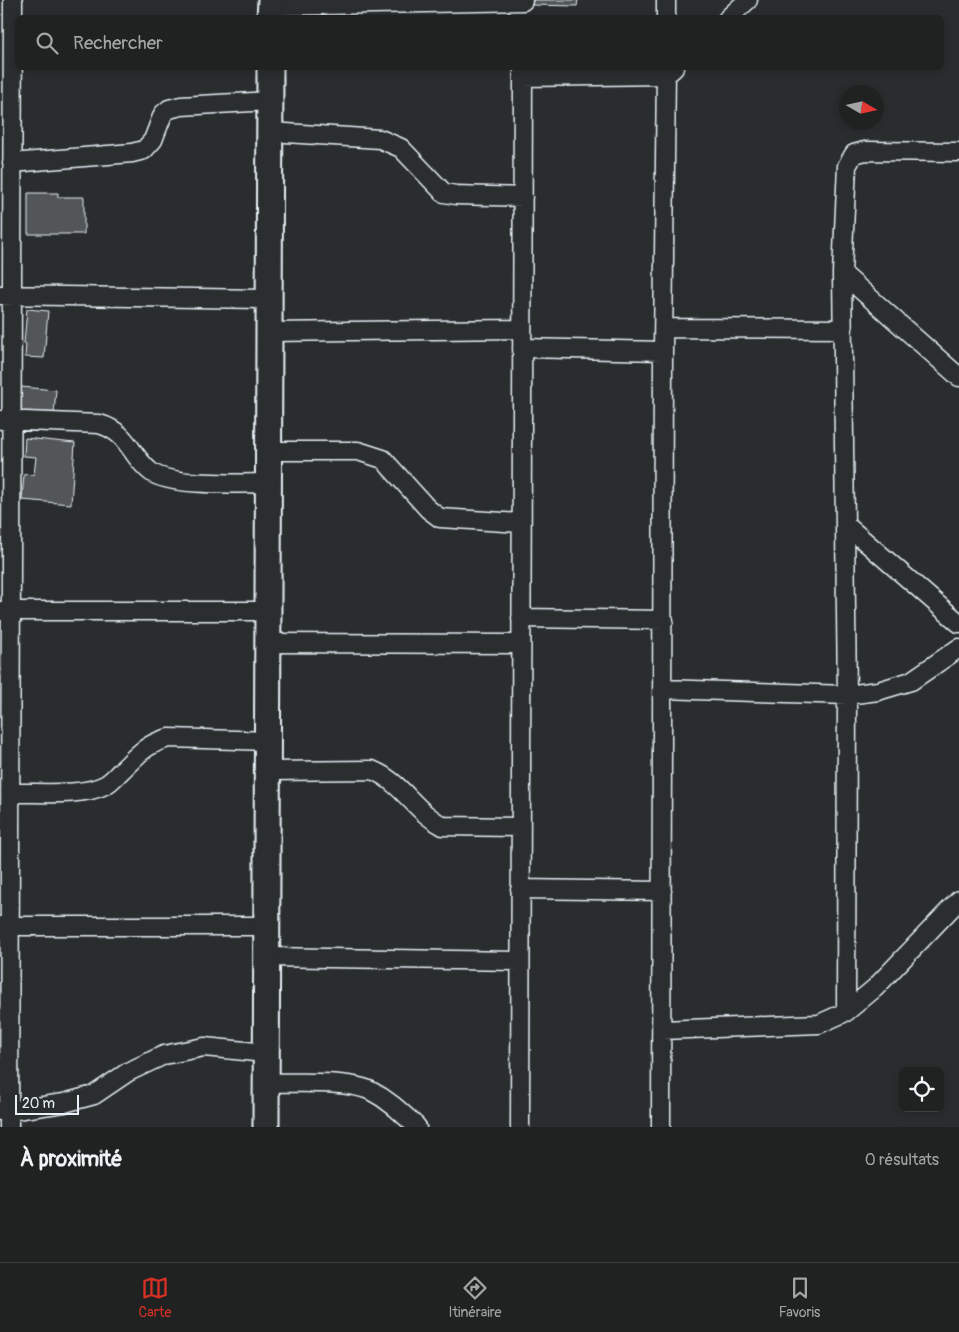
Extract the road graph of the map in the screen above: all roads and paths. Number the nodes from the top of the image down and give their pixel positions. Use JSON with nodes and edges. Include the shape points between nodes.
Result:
{"nodes":[{"id":1,"x":13,"y":0,"type":"edge"},
{"id":2,"x":666,"y":0,"type":"edge"},
{"id":3,"x":748,"y":0,"type":"edge"},
{"id":4,"x":523,"y":6,"type":"edge"},
{"id":5,"x":270,"y":8,"type":"edge"},
{"id":6,"x":666,"y":15,"type":"edge"},
{"id":7,"x":731,"y":15,"type":"edge"},
{"id":8,"x":270,"y":70,"type":"edge"},
{"id":9,"x":669,"y":70,"type":"edge"},
{"id":10,"x":523,"y":72,"type":"edge"},
{"id":11,"x":270,"y":101,"type":"junction"},
{"id":12,"x":270,"y":132,"type":"junction"},
{"id":13,"x":959,"y":152,"type":"edge"},
{"id":14,"x":12,"y":164,"type":"junction"},
{"id":15,"x":523,"y":197,"type":"junction"},
{"id":16,"x":842,"y":273,"type":"junction"},
{"id":17,"x":6,"y":295,"type":"edge"},
{"id":18,"x":269,"y":299,"type":"junction"},
{"id":19,"x":664,"y":328,"type":"junction"},
{"id":20,"x":522,"y":329,"type":"junction"},
{"id":21,"x":844,"y":329,"type":"junction"},
{"id":22,"x":269,"y":332,"type":"junction"},
{"id":23,"x":522,"y":348,"type":"junction"},
{"id":24,"x":663,"y":351,"type":"junction"},
{"id":25,"x":959,"y":376,"type":"edge"},
{"id":26,"x":6,"y":420,"type":"edge"},
{"id":27,"x":268,"y":451,"type":"junction"},
{"id":28,"x":268,"y":484,"type":"junction"},
{"id":29,"x":521,"y":523,"type":"junction"},
{"id":30,"x":846,"y":525,"type":"junction"},
{"id":31,"x":5,"y":611,"type":"edge"},
{"id":32,"x":268,"y":611,"type":"junction"},
{"id":33,"x":521,"y":618,"type":"junction"},
{"id":34,"x":664,"y":620,"type":"junction"},
{"id":35,"x":959,"y":623,"type":"edge"},
{"id":36,"x":268,"y":643,"type":"junction"},
{"id":37,"x":521,"y":644,"type":"junction"},
{"id":38,"x":959,"y":648,"type":"edge"},
{"id":39,"x":663,"y":689,"type":"junction"},
{"id":40,"x":848,"y":695,"type":"junction"},
{"id":41,"x":5,"y":734,"type":"edge"},
{"id":42,"x":268,"y":741,"type":"junction"},
{"id":43,"x":267,"y":771,"type":"junction"},
{"id":44,"x":10,"y":793,"type":"junction"},
{"id":45,"x":520,"y":827,"type":"junction"},
{"id":46,"x":520,"y":889,"type":"junction"},
{"id":47,"x":662,"y":892,"type":"junction"},
{"id":48,"x":959,"y":900,"type":"edge"},
{"id":49,"x":5,"y":926,"type":"edge"},
{"id":50,"x":266,"y":926,"type":"junction"},
{"id":51,"x":266,"y":957,"type":"junction"},
{"id":52,"x":520,"y":961,"type":"junction"},
{"id":53,"x":846,"y":1012,"type":"junction"},
{"id":54,"x":662,"y":1030,"type":"junction"},
{"id":55,"x":266,"y":1053,"type":"junction"},
{"id":56,"x":266,"y":1083,"type":"junction"},
{"id":57,"x":6,"y":1116,"type":"edge"},
{"id":58,"x":266,"y":1127,"type":"edge"},
{"id":59,"x":417,"y":1127,"type":"edge"},
{"id":60,"x":520,"y":1127,"type":"edge"},
{"id":61,"x":661,"y":1127,"type":"edge"}],
"edges":[{"from":1,"to":14,"type":"street"},
{"from":2,"to":6,"type":"street"},
{"from":3,"to":7,"type":"street"},
{"from":4,"to":5,"type":"street"},
{"from":8,"to":11,"type":"main road"},
{"from":9,"to":10,"type":"street"},
{"from":9,"to":19,"type":"street"},
{"from":10,"to":15,"type":"street"},
{"from":11,"to":12,"type":"main road"},
{"from":11,"to":14,"type":"street","via":[[169,109],[163,114],[149,145],[132,153]]},
{"from":12,"to":15,"type":"street","via":[[380,139],[401,148],[444,193]]},
{"from":12,"to":18,"type":"main road"},
{"from":13,"to":16,"type":"street","via":[[865,151],[854,154],[847,166]]},
{"from":14,"to":17,"type":"street"},
{"from":15,"to":20,"type":"street"},
{"from":16,"to":21,"type":"street"},
{"from":16,"to":25,"type":"street"},
{"from":17,"to":18,"type":"street"},
{"from":17,"to":26,"type":"street"},
{"from":18,"to":22,"type":"main road"},
{"from":19,"to":21,"type":"street"},
{"from":19,"to":24,"type":"street"},
{"from":20,"to":22,"type":"street"},
{"from":20,"to":23,"type":"street"},
{"from":21,"to":30,"type":"street"},
{"from":22,"to":27,"type":"main road"},
{"from":23,"to":24,"type":"street"},
{"from":23,"to":29,"type":"street"},
{"from":24,"to":34,"type":"street"},
{"from":26,"to":28,"type":"street","via":[[99,424],[112,428],[151,472],[162,478],[181,482]]},
{"from":26,"to":31,"type":"street"},
{"from":27,"to":28,"type":"main road"},
{"from":27,"to":29,"type":"street","via":[[358,451],[371,454],[382,459],[440,518]]},
{"from":28,"to":32,"type":"main road"},
{"from":29,"to":33,"type":"street"},
{"from":30,"to":35,"type":"street"},
{"from":30,"to":40,"type":"street"},
{"from":31,"to":32,"type":"street"},
{"from":31,"to":41,"type":"street"},
{"from":32,"to":36,"type":"main road"},
{"from":33,"to":34,"type":"street"},
{"from":33,"to":37,"type":"street"},
{"from":34,"to":39,"type":"street"},
{"from":36,"to":37,"type":"street"},
{"from":36,"to":42,"type":"main road"},
{"from":37,"to":45,"type":"street"},
{"from":38,"to":40,"type":"street","via":[[911,681],[878,691]]},
{"from":39,"to":40,"type":"street"},
{"from":39,"to":47,"type":"street"},
{"from":40,"to":53,"type":"street"},
{"from":41,"to":44,"type":"street"},
{"from":42,"to":43,"type":"main road"},
{"from":42,"to":44,"type":"street","via":[[169,738],[149,745],[108,784],[95,790]]},
{"from":43,"to":45,"type":"street","via":[[372,770],[393,782],[431,820],[443,826]]},
{"from":43,"to":50,"type":"main road"},
{"from":44,"to":49,"type":"street"},
{"from":45,"to":46,"type":"street"},
{"from":46,"to":47,"type":"street"},
{"from":46,"to":52,"type":"street"},
{"from":47,"to":54,"type":"street"},
{"from":48,"to":53,"type":"street","via":[[875,988]]},
{"from":49,"to":50,"type":"street"},
{"from":49,"to":57,"type":"street"},
{"from":50,"to":51,"type":"main road"},
{"from":51,"to":52,"type":"street"},
{"from":51,"to":55,"type":"main road"},
{"from":52,"to":60,"type":"street"},
{"from":53,"to":54,"type":"street","via":[[819,1024]]},
{"from":54,"to":61,"type":"street"},
{"from":55,"to":56,"type":"main road"},
{"from":55,"to":57,"type":"street","via":[[204,1047],[164,1055],[128,1072],[94,1095]]},
{"from":56,"to":58,"type":"main road"},
{"from":56,"to":59,"type":"street","via":[[339,1084],[369,1090],[395,1106]]}]}
